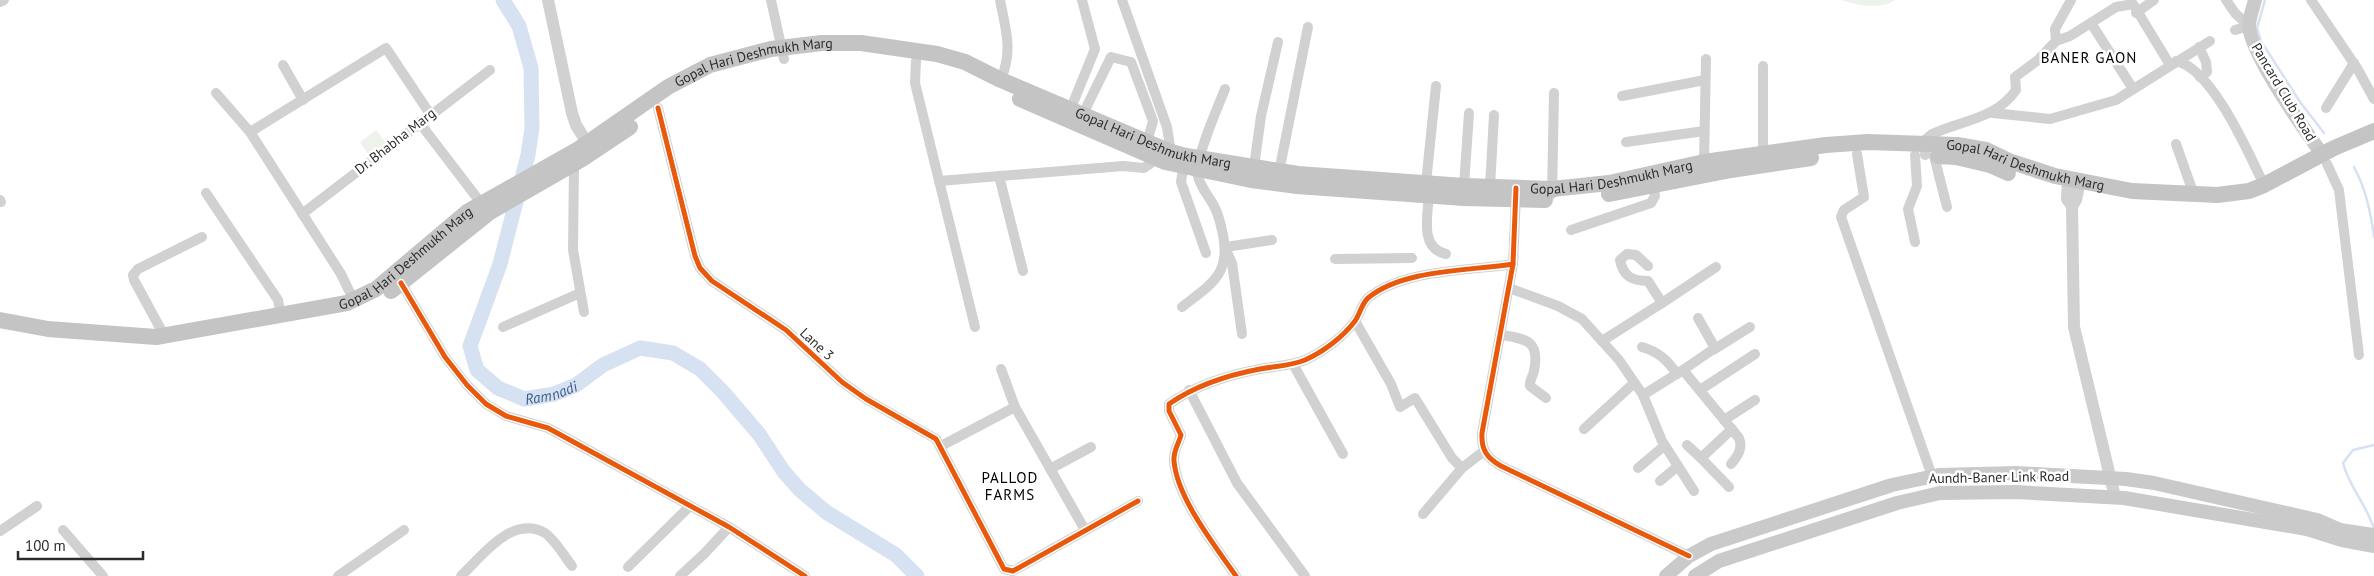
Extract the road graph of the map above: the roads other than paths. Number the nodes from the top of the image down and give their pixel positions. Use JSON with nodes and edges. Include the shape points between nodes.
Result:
{"nodes":[{"id":1,"x":4,"y":0,"type":"edge"},
{"id":2,"x":548,"y":0,"type":"edge"},
{"id":3,"x":771,"y":0,"type":"edge"},
{"id":4,"x":1000,"y":0,"type":"edge"},
{"id":5,"x":1082,"y":0,"type":"edge"},
{"id":6,"x":1122,"y":0,"type":"edge"},
{"id":7,"x":2071,"y":0,"type":"edge"},
{"id":8,"x":2154,"y":0,"type":"edge"},
{"id":9,"x":2226,"y":0,"type":"edge"},
{"id":10,"x":2255,"y":0,"type":"edge"},
{"id":11,"x":2311,"y":0,"type":"edge"},
{"id":12,"x":0,"y":2,"type":"edge"},
{"id":13,"x":2136,"y":12,"type":"junction"},
{"id":14,"x":2091,"y":23,"type":"junction"},
{"id":15,"x":2249,"y":26,"type":"junction"},
{"id":16,"x":1308,"y":27,"type":"dead end"},
{"id":17,"x":2235,"y":30,"type":"dead end"},
{"id":18,"x":2056,"y":41,"type":"junction"},
{"id":19,"x":2210,"y":41,"type":"dead end"},
{"id":20,"x":1278,"y":42,"type":"dead end"},
{"id":21,"x":2199,"y":47,"type":"junction"},
{"id":22,"x":783,"y":53,"type":"junction"},
{"id":23,"x":1706,"y":59,"type":"dead end"},
{"id":24,"x":916,"y":61,"type":"junction"},
{"id":25,"x":2173,"y":63,"type":"junction"},
{"id":26,"x":2354,"y":63,"type":"junction"},
{"id":27,"x":283,"y":65,"type":"dead end"},
{"id":28,"x":1763,"y":66,"type":"dead end"},
{"id":29,"x":490,"y":70,"type":"dead end"},
{"id":30,"x":2200,"y":77,"type":"junction"},
{"id":31,"x":1002,"y":80,"type":"junction"},
{"id":32,"x":1705,"y":80,"type":"junction"},
{"id":33,"x":1436,"y":86,"type":"dead end"},
{"id":34,"x":1225,"y":89,"type":"dead end"},
{"id":35,"x":2133,"y":89,"type":"junction"},
{"id":36,"x":1554,"y":92,"type":"dead end"},
{"id":37,"x":216,"y":93,"type":"dead end"},
{"id":38,"x":1622,"y":96,"type":"dead end"},
{"id":39,"x":2374,"y":99,"type":"edge"},
{"id":40,"x":303,"y":100,"type":"junction"},
{"id":41,"x":658,"y":108,"type":"junction"},
{"id":42,"x":2326,"y":108,"type":"dead end"},
{"id":43,"x":1077,"y":111,"type":"junction"},
{"id":44,"x":1469,"y":113,"type":"dead end"},
{"id":45,"x":1993,"y":113,"type":"junction"},
{"id":46,"x":430,"y":114,"type":"junction"},
{"id":47,"x":1494,"y":115,"type":"dead end"},
{"id":48,"x":419,"y":122,"type":"junction"},
{"id":49,"x":1704,"y":131,"type":"junction"},
{"id":50,"x":2374,"y":131,"type":"edge"},
{"id":51,"x":250,"y":132,"type":"junction"},
{"id":52,"x":1147,"y":142,"type":"junction"},
{"id":53,"x":1626,"y":142,"type":"dead end"},
{"id":54,"x":587,"y":143,"type":"junction"},
{"id":55,"x":2374,"y":143,"type":"edge"},
{"id":56,"x":2176,"y":144,"type":"dead end"},
{"id":57,"x":1763,"y":152,"type":"junction"},
{"id":58,"x":1925,"y":153,"type":"junction"},
{"id":59,"x":1857,"y":154,"type":"junction"},
{"id":60,"x":2325,"y":159,"type":"junction"},
{"id":61,"x":1180,"y":160,"type":"junction"},
{"id":62,"x":1704,"y":162,"type":"junction"},
{"id":63,"x":574,"y":164,"type":"junction"},
{"id":64,"x":1254,"y":168,"type":"junction"},
{"id":65,"x":1279,"y":172,"type":"junction"},
{"id":66,"x":999,"y":176,"type":"junction"},
{"id":67,"x":538,"y":177,"type":"junction"},
{"id":68,"x":939,"y":181,"type":"junction"},
{"id":69,"x":1653,"y":185,"type":"junction"},
{"id":70,"x":2264,"y":185,"type":"junction"},
{"id":71,"x":1464,"y":186,"type":"junction"},
{"id":72,"x":1490,"y":187,"type":"junction"},
{"id":73,"x":1428,"y":188,"type":"junction"},
{"id":74,"x":2073,"y":189,"type":"junction"},
{"id":75,"x":206,"y":193,"type":"dead end"},
{"id":76,"x":1516,"y":194,"type":"junction"},
{"id":77,"x":1552,"y":194,"type":"junction"},
{"id":78,"x":2194,"y":195,"type":"junction"},
{"id":79,"x":486,"y":205,"type":"junction"},
{"id":80,"x":1947,"y":207,"type":"dead end"},
{"id":81,"x":302,"y":214,"type":"junction"},
{"id":82,"x":1571,"y":230,"type":"dead end"},
{"id":83,"x":202,"y":237,"type":"dead end"},
{"id":84,"x":1272,"y":240,"type":"dead end"},
{"id":85,"x":1915,"y":242,"type":"dead end"},
{"id":86,"x":1226,"y":249,"type":"junction"},
{"id":87,"x":1206,"y":253,"type":"dead end"},
{"id":88,"x":1446,"y":254,"type":"dead end"},
{"id":89,"x":1412,"y":258,"type":"dead end"},
{"id":90,"x":1335,"y":259,"type":"dead end"},
{"id":91,"x":1514,"y":264,"type":"junction"},
{"id":92,"x":1648,"y":266,"type":"dead end"},
{"id":93,"x":1716,"y":268,"type":"dead end"},
{"id":94,"x":1023,"y":271,"type":"dead end"},
{"id":95,"x":401,"y":283,"type":"junction"},
{"id":96,"x":1509,"y":288,"type":"junction"},
{"id":97,"x":580,"y":293,"type":"junction"},
{"id":98,"x":354,"y":301,"type":"junction"},
{"id":99,"x":1662,"y":303,"type":"junction"},
{"id":100,"x":1182,"y":308,"type":"dead end"},
{"id":101,"x":584,"y":312,"type":"dead end"},
{"id":102,"x":281,"y":315,"type":"junction"},
{"id":103,"x":303,"y":317,"type":"junction"},
{"id":104,"x":1698,"y":318,"type":"dead end"},
{"id":105,"x":0,"y":320,"type":"edge"},
{"id":106,"x":1355,"y":320,"type":"junction"},
{"id":107,"x":503,"y":327,"type":"dead end"},
{"id":108,"x":975,"y":327,"type":"dead end"},
{"id":109,"x":1750,"y":327,"type":"dead end"},
{"id":110,"x":0,"y":331,"type":"edge"},
{"id":111,"x":1242,"y":334,"type":"dead end"},
{"id":112,"x":1502,"y":335,"type":"junction"},
{"id":113,"x":160,"y":341,"type":"junction"},
{"id":114,"x":1602,"y":342,"type":"junction"},
{"id":115,"x":1642,"y":347,"type":"dead end"},
{"id":116,"x":1713,"y":350,"type":"junction"},
{"id":117,"x":1754,"y":354,"type":"dead end"},
{"id":118,"x":2360,"y":355,"type":"dead end"},
{"id":119,"x":1293,"y":364,"type":"junction"},
{"id":120,"x":1001,"y":369,"type":"dead end"},
{"id":121,"x":1680,"y":372,"type":"junction"},
{"id":122,"x":1634,"y":383,"type":"junction"},
{"id":123,"x":1189,"y":390,"type":"junction"},
{"id":124,"x":1700,"y":390,"type":"junction"},
{"id":125,"x":1643,"y":395,"type":"junction"},
{"id":126,"x":1546,"y":398,"type":"dead end"},
{"id":127,"x":1755,"y":400,"type":"dead end"},
{"id":128,"x":1015,"y":407,"type":"junction"},
{"id":129,"x":1724,"y":420,"type":"junction"},
{"id":130,"x":1584,"y":429,"type":"dead end"},
{"id":131,"x":1732,"y":429,"type":"junction"},
{"id":132,"x":1688,"y":444,"type":"dead end"},
{"id":133,"x":941,"y":446,"type":"junction"},
{"id":134,"x":1664,"y":446,"type":"junction"},
{"id":135,"x":1091,"y":447,"type":"dead end"},
{"id":136,"x":1484,"y":451,"type":"junction"},
{"id":137,"x":1343,"y":454,"type":"dead end"},
{"id":138,"x":1701,"y":458,"type":"junction"},
{"id":139,"x":1731,"y":464,"type":"dead end"},
{"id":140,"x":1678,"y":466,"type":"junction"},
{"id":141,"x":1462,"y":468,"type":"junction"},
{"id":142,"x":1638,"y":468,"type":"dead end"},
{"id":143,"x":1050,"y":469,"type":"junction"},
{"id":144,"x":1932,"y":476,"type":"junction"},
{"id":145,"x":2110,"y":478,"type":"junction"},
{"id":146,"x":1660,"y":481,"type":"dead end"},
{"id":147,"x":1729,"y":488,"type":"dead end"},
{"id":148,"x":1694,"y":492,"type":"dead end"},
{"id":149,"x":2114,"y":497,"type":"junction"},
{"id":150,"x":1138,"y":500,"type":"dead end"},
{"id":151,"x":37,"y":506,"type":"dead end"},
{"id":152,"x":690,"y":506,"type":"junction"},
{"id":153,"x":1423,"y":514,"type":"dead end"},
{"id":154,"x":2312,"y":525,"type":"junction"},
{"id":155,"x":730,"y":527,"type":"junction"},
{"id":156,"x":64,"y":530,"type":"dead end"},
{"id":157,"x":404,"y":530,"type":"dead end"},
{"id":158,"x":1085,"y":530,"type":"junction"},
{"id":159,"x":0,"y":531,"type":"edge"},
{"id":160,"x":2374,"y":535,"type":"edge"},
{"id":161,"x":2357,"y":538,"type":"junction"},
{"id":162,"x":2374,"y":546,"type":"edge"},
{"id":163,"x":1689,"y":556,"type":"junction"},
{"id":164,"x":572,"y":566,"type":"dead end"},
{"id":165,"x":628,"y":567,"type":"dead end"},
{"id":166,"x":1697,"y":574,"type":"edge"},
{"id":167,"x":103,"y":576,"type":"edge"},
{"id":168,"x":338,"y":576,"type":"edge"},
{"id":169,"x":461,"y":576,"type":"edge"},
{"id":170,"x":680,"y":576,"type":"edge"},
{"id":171,"x":805,"y":576,"type":"edge"},
{"id":172,"x":1236,"y":576,"type":"edge"},
{"id":173,"x":1305,"y":576,"type":"edge"},
{"id":174,"x":1666,"y":576,"type":"edge"}],
"edges":[{"from":1,"to":12,"type":"street"},
{"from":2,"to":54,"type":"street","via":[[572,113]]},
{"from":3,"to":22,"type":"street"},
{"from":4,"to":31,"type":"street","via":[[1009,49]]},
{"from":5,"to":43,"type":"street","via":[[1095,49]]},
{"from":6,"to":61,"type":"street"},
{"from":7,"to":18,"type":"street","via":[[2055,29]]},
{"from":8,"to":13,"type":"street"},
{"from":9,"to":15,"type":"street"},
{"from":10,"to":15,"type":"main road","name":"Pancard Club Road"},
{"from":11,"to":26,"type":"street"},
{"from":13,"to":14,"type":"street","via":[[2133,4],[2116,7]]},
{"from":13,"to":25,"type":"street"},
{"from":14,"to":18,"type":"street"},
{"from":14,"to":35,"type":"street"},
{"from":15,"to":17,"type":"street"},
{"from":15,"to":60,"type":"main road","name":"Pancard Club Road","via":[[2260,56]]},
{"from":16,"to":65,"type":"street"},
{"from":18,"to":45,"type":"street","via":[[2015,77],[2016,90]]},
{"from":19,"to":21,"type":"street"},
{"from":20,"to":64,"type":"street","via":[[1261,116]]},
{"from":21,"to":25,"type":"street"},
{"from":21,"to":30,"type":"street","via":[[2207,67],[2207,72]]},
{"from":22,"to":24,"type":"main road","name":"Gopal Hari Deshmukh Marg","via":[[860,54]]},
{"from":22,"to":31,"type":"main road","name":"Gopal Hari Deshmukh Marg","via":[[845,42],[918,50],[965,62]]},
{"from":22,"to":41,"type":"main road","name":"Gopal Hari Deshmukh Marg","via":[[714,76]]},
{"from":22,"to":54,"type":"main road","name":"Gopal Hari Deshmukh Marg","via":[[728,60],[689,75]]},
{"from":23,"to":32,"type":"street"},
{"from":24,"to":61,"type":"main road","name":"Gopal Hari Deshmukh Marg","via":[[961,73]]},
{"from":24,"to":68,"type":"street","via":[[915,83]]},
{"from":25,"to":30,"type":"street","via":[[2188,66]]},
{"from":25,"to":35,"type":"street"},
{"from":26,"to":39,"type":"street"},
{"from":26,"to":42,"type":"street"},
{"from":27,"to":40,"type":"street"},
{"from":28,"to":57,"type":"street"},
{"from":29,"to":46,"type":"street","name":"Dr. Bhabha Marg"},
{"from":30,"to":70,"type":"street","via":[[2229,115]]},
{"from":31,"to":43,"type":"main road","name":"Gopal Hari Deshmukh Marg"},
{"from":32,"to":38,"type":"street"},
{"from":32,"to":49,"type":"street"},
{"from":33,"to":73,"type":"street"},
{"from":34,"to":61,"type":"street"},
{"from":35,"to":45,"type":"street","via":[[2116,100],[2060,117],[2039,119]]},
{"from":36,"to":77,"type":"street"},
{"from":37,"to":51,"type":"street"},
{"from":40,"to":46,"type":"street","via":[[386,48]]},
{"from":40,"to":51,"type":"street"},
{"from":41,"to":63,"type":"main road","name":"Gopal Hari Deshmukh Marg"},
{"from":41,"to":133,"type":"street","name":"Lane 3","via":[[695,256],[705,275],[786,330],[854,391],[928,432]]},
{"from":43,"to":52,"type":"main road","name":"Gopal Hari Deshmukh Marg"},
{"from":43,"to":52,"type":"street","via":[[1111,57],[1131,62],[1153,121]]},
{"from":44,"to":71,"type":"street"},
{"from":45,"to":58,"type":"street","via":[[1932,134],[1926,139]]},
{"from":46,"to":48,"type":"street","name":"Dr. Bhabha Marg"},
{"from":47,"to":72,"type":"street"},
{"from":48,"to":79,"type":"street"},
{"from":48,"to":81,"type":"street","name":"Dr. Bhabha Marg"},
{"from":49,"to":53,"type":"street"},
{"from":49,"to":62,"type":"street"},
{"from":50,"to":60,"type":"main road","name":"Gopal Hari Deshmukh Marg"},
{"from":51,"to":81,"type":"street"},
{"from":52,"to":61,"type":"main road","name":"Gopal Hari Deshmukh Marg"},
{"from":54,"to":67,"type":"main road","name":"Gopal Hari Deshmukh Marg"},
{"from":55,"to":60,"type":"main road","name":"Gopal Hari Deshmukh Marg"},
{"from":56,"to":78,"type":"street"},
{"from":57,"to":58,"type":"main road","name":"Gopal Hari Deshmukh Marg","via":[[1848,143]]},
{"from":57,"to":62,"type":"main road","name":"Gopal Hari Deshmukh Marg"},
{"from":58,"to":59,"type":"main road","name":"Gopal Hari Deshmukh Marg"},
{"from":58,"to":74,"type":"main road","name":"Gopal Hari Deshmukh Marg","via":[[1982,149]]},
{"from":58,"to":80,"type":"street"},
{"from":58,"to":85,"type":"street","via":[[1914,199],[1908,209]]},
{"from":59,"to":69,"type":"main road","name":"Gopal Hari Deshmukh Marg","via":[[1782,161]]},
{"from":59,"to":144,"type":"street","via":[[1864,197],[1844,210],[1841,217]]},
{"from":60,"to":70,"type":"main road","name":"Gopal Hari Deshmukh Marg"},
{"from":60,"to":74,"type":"main road","name":"Gopal Hari Deshmukh Marg","via":[[2269,195],[2236,204],[2198,206],[2131,202]]},
{"from":60,"to":118,"type":"street","via":[[2339,190]]},
{"from":61,"to":64,"type":"main road","name":"Gopal Hari Deshmukh Marg"},
{"from":61,"to":66,"type":"street","via":[[1144,168],[1122,166]]},
{"from":61,"to":73,"type":"main road","name":"Gopal Hari Deshmukh Marg","via":[[1277,184]]},
{"from":61,"to":86,"type":"street","via":[[1217,212]]},
{"from":61,"to":87,"type":"street","via":[[1181,182]]},
{"from":62,"to":77,"type":"main road","name":"Gopal Hari Deshmukh Marg"},
{"from":63,"to":67,"type":"main road","name":"Gopal Hari Deshmukh Marg"},
{"from":63,"to":97,"type":"street","via":[[574,250]]},
{"from":64,"to":65,"type":"main road","name":"Gopal Hari Deshmukh Marg"},
{"from":65,"to":73,"type":"main road","name":"Gopal Hari Deshmukh Marg"},
{"from":66,"to":68,"type":"street"},
{"from":66,"to":94,"type":"street"},
{"from":67,"to":79,"type":"main road","name":"Gopal Hari Deshmukh Marg"},
{"from":68,"to":108,"type":"street"},
{"from":69,"to":77,"type":"main road","name":"Gopal Hari Deshmukh Marg","via":[[1602,195]]},
{"from":69,"to":82,"type":"street","via":[[1656,196],[1651,203]]},
{"from":70,"to":78,"type":"main road","name":"Gopal Hari Deshmukh Marg","via":[[2234,194]]},
{"from":71,"to":72,"type":"main road","name":"Gopal Hari Deshmukh Marg"},
{"from":71,"to":73,"type":"main road","name":"Gopal Hari Deshmukh Marg"},
{"from":72,"to":76,"type":"main road","name":"Gopal Hari Deshmukh Marg"},
{"from":73,"to":76,"type":"main road","name":"Gopal Hari Deshmukh Marg"},
{"from":73,"to":88,"type":"street","via":[[1428,243],[1434,250]]},
{"from":74,"to":78,"type":"main road","name":"Gopal Hari Deshmukh Marg"},
{"from":74,"to":145,"type":"street","via":[[2074,328]]},
{"from":75,"to":102,"type":"street","via":[[278,300]]},
{"from":76,"to":77,"type":"main road","name":"Gopal Hari Deshmukh Marg"},
{"from":76,"to":91,"type":"street"},
{"from":79,"to":95,"type":"main road","name":"Gopal Hari Deshmukh Marg"},
{"from":79,"to":98,"type":"main road","name":"Gopal Hari Deshmukh Marg","via":[[467,212],[376,289]]},
{"from":81,"to":98,"type":"street","via":[[341,274]]},
{"from":83,"to":113,"type":"street","via":[[138,269],[133,275]]},
{"from":84,"to":86,"type":"street"},
{"from":86,"to":100,"type":"street","via":[[1223,269],[1217,278]]},
{"from":86,"to":111,"type":"street","via":[[1232,263]]},
{"from":89,"to":90,"type":"street"},
{"from":91,"to":96,"type":"street"},
{"from":91,"to":106,"type":"street","via":[[1412,276],[1366,299]]},
{"from":92,"to":99,"type":"street","via":[[1636,255],[1627,254],[1620,260],[1628,277],[1648,281]]},
{"from":93,"to":99,"type":"street"},
{"from":95,"to":103,"type":"main road","name":"Gopal Hari Deshmukh Marg","via":[[351,314]]},
{"from":95,"to":152,"type":"street","via":[[445,357],[486,404],[506,416],[548,428]]},
{"from":96,"to":112,"type":"street"},
{"from":96,"to":114,"type":"street","via":[[1558,306],[1582,319]]},
{"from":97,"to":101,"type":"street"},
{"from":97,"to":107,"type":"street"},
{"from":98,"to":103,"type":"main road","name":"Gopal Hari Deshmukh Marg"},
{"from":99,"to":114,"type":"street"},
{"from":102,"to":103,"type":"main road","name":"Gopal Hari Deshmukh Marg"},
{"from":102,"to":113,"type":"main road","name":"Gopal Hari Deshmukh Marg"},
{"from":103,"to":113,"type":"main road","name":"Gopal Hari Deshmukh Marg"},
{"from":104,"to":116,"type":"street","via":[[1714,346]]},
{"from":105,"to":113,"type":"main road","name":"Gopal Hari Deshmukh Marg","via":[[48,330]]},
{"from":106,"to":119,"type":"street","via":[[1318,354]]},
{"from":106,"to":141,"type":"street","via":[[1391,384],[1400,407],[1415,398],[1452,458]]},
{"from":109,"to":116,"type":"street"},
{"from":110,"to":113,"type":"main road","name":"Gopal Hari Deshmukh Marg","via":[[47,341]]},
{"from":112,"to":126,"type":"street","via":[[1531,343],[1535,357],[1530,386]]},
{"from":112,"to":136,"type":"street","via":[[1482,434]]},
{"from":114,"to":122,"type":"street"},
{"from":115,"to":121,"type":"street","via":[[1655,351]]},
{"from":116,"to":121,"type":"street"},
{"from":117,"to":124,"type":"street"},
{"from":119,"to":123,"type":"street","via":[[1246,372]]},
{"from":119,"to":137,"type":"street"},
{"from":120,"to":128,"type":"street"},
{"from":121,"to":124,"type":"street"},
{"from":121,"to":125,"type":"street"},
{"from":122,"to":125,"type":"street"},
{"from":122,"to":130,"type":"street"},
{"from":123,"to":172,"type":"street","via":[[1169,404],[1181,435],[1174,453],[1179,480],[1200,524]]},
{"from":123,"to":173,"type":"street","via":[[1237,483]]},
{"from":124,"to":129,"type":"street"},
{"from":125,"to":134,"type":"street"},
{"from":127,"to":129,"type":"street"},
{"from":128,"to":133,"type":"street"},
{"from":128,"to":143,"type":"street"},
{"from":129,"to":131,"type":"street"},
{"from":131,"to":138,"type":"street"},
{"from":131,"to":139,"type":"street","via":[[1741,443]]},
{"from":132,"to":138,"type":"street"},
{"from":133,"to":158,"type":"street","name":"Lane 3","via":[[1001,566],[1007,571]]},
{"from":134,"to":140,"type":"street"},
{"from":134,"to":142,"type":"street"},
{"from":135,"to":143,"type":"street"},
{"from":136,"to":141,"type":"street"},
{"from":136,"to":163,"type":"street","via":[[1490,460],[1501,466]]},
{"from":138,"to":147,"type":"street"},
{"from":140,"to":146,"type":"street"},
{"from":140,"to":148,"type":"street"},
{"from":141,"to":153,"type":"street"},
{"from":143,"to":158,"type":"street"},
{"from":144,"to":145,"type":"main road","name":"Aundh-Baner Link Road","via":[[2016,473]]},
{"from":144,"to":163,"type":"main road","name":"Aundh-Baner Link Road","via":[[1892,485],[1720,541]]},
{"from":145,"to":149,"type":"street"},
{"from":145,"to":154,"type":"main road","name":"Aundh-Baner Link Road","via":[[2154,483]]},
{"from":149,"to":154,"type":"main road","name":"Aundh-Baner Link Road"},
{"from":149,"to":166,"type":"main road","name":"Aundh-Baner Link Road","via":[[2016,492],[1940,493],[1719,561]]},
{"from":150,"to":158,"type":"street"},
{"from":151,"to":159,"type":"street"},
{"from":152,"to":155,"type":"street"},
{"from":152,"to":165,"type":"street"},
{"from":154,"to":161,"type":"main road"},
{"from":155,"to":170,"type":"street"},
{"from":155,"to":171,"type":"street"},
{"from":156,"to":167,"type":"street"},
{"from":157,"to":168,"type":"street"},
{"from":160,"to":161,"type":"main road"},
{"from":161,"to":162,"type":"main road"},
{"from":163,"to":166,"type":"main road"},
{"from":163,"to":174,"type":"main road","name":"Aundh-Baner Link Road"},
{"from":164,"to":169,"type":"street","via":[[545,534],[521,529],[506,534]]}]}
